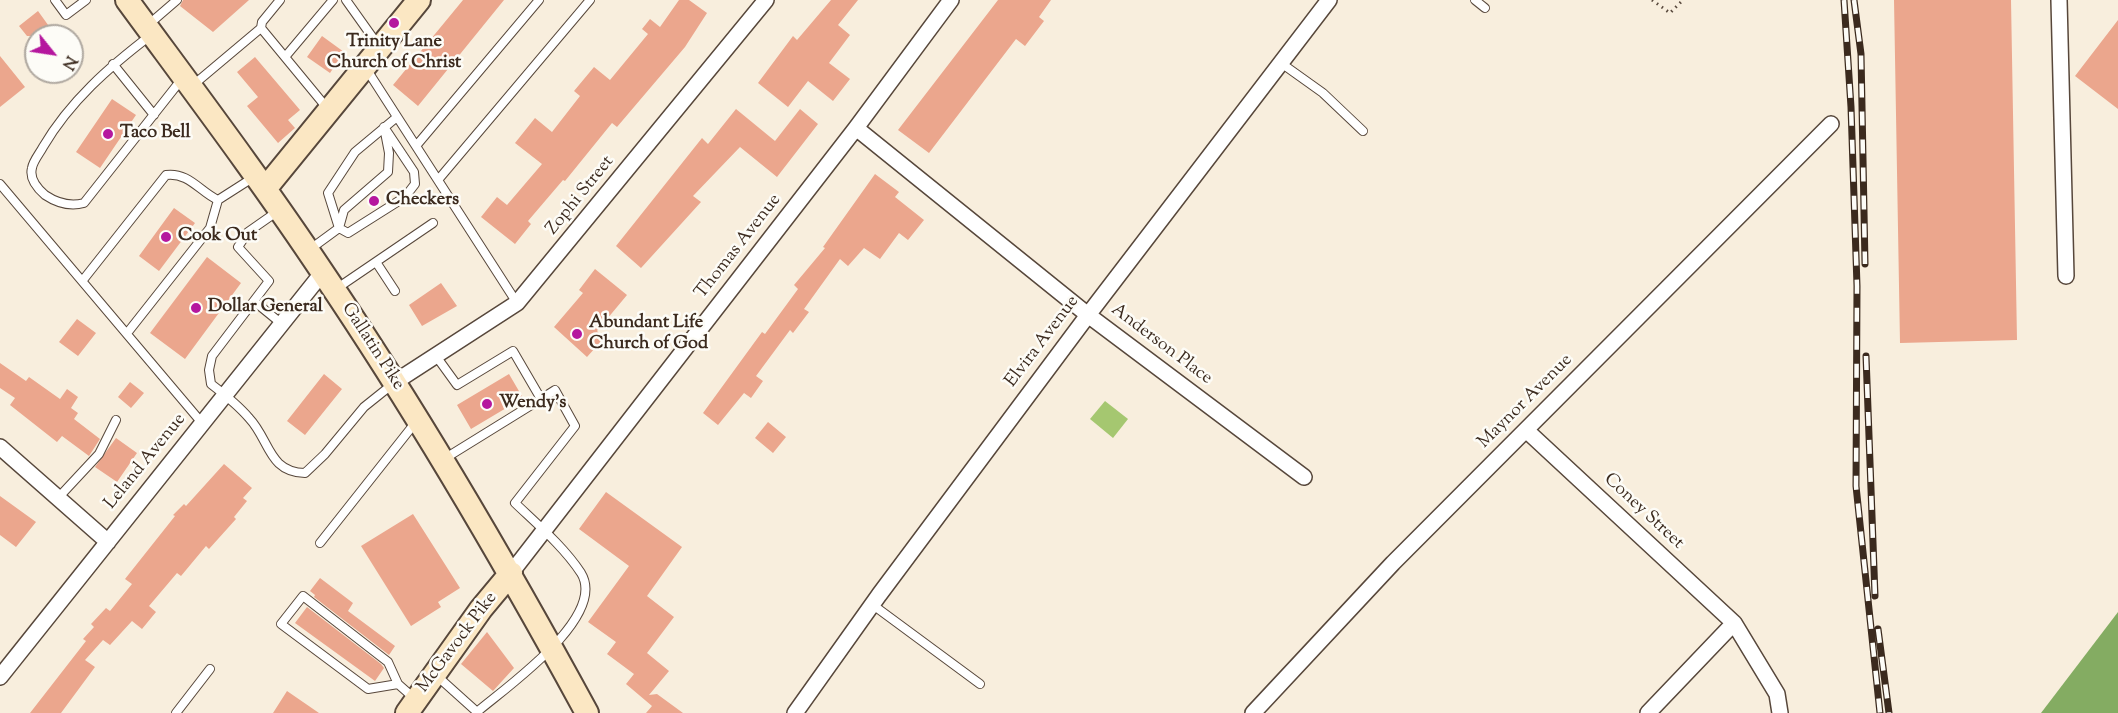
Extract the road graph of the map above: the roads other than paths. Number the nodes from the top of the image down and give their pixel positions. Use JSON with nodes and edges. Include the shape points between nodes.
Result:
{"nodes":[{"id":1,"x":55,"y":0,"type":"edge"},
{"id":2,"x":86,"y":0,"type":"edge"},
{"id":3,"x":127,"y":0,"type":"edge"},
{"id":4,"x":177,"y":0,"type":"edge"},
{"id":5,"x":280,"y":0,"type":"edge"},
{"id":6,"x":333,"y":0,"type":"edge"},
{"id":7,"x":346,"y":0,"type":"edge"},
{"id":8,"x":419,"y":0,"type":"edge"},
{"id":9,"x":539,"y":0,"type":"edge"},
{"id":10,"x":590,"y":0,"type":"edge"},
{"id":11,"x":766,"y":0,"type":"edge"},
{"id":12,"x":951,"y":0,"type":"edge"},
{"id":13,"x":1329,"y":0,"type":"edge"},
{"id":14,"x":1475,"y":0,"type":"edge"},
{"id":15,"x":2059,"y":0,"type":"edge"},
{"id":16,"x":1485,"y":8,"type":"dead end"},
{"id":17,"x":261,"y":28,"type":"junction"},
{"id":18,"x":149,"y":30,"type":"junction"},
{"id":19,"x":380,"y":48,"type":"junction"},
{"id":20,"x":285,"y":57,"type":"junction"},
{"id":21,"x":1281,"y":63,"type":"junction"},
{"id":22,"x":113,"y":64,"type":"junction"},
{"id":23,"x":365,"y":67,"type":"junction"},
{"id":24,"x":187,"y":82,"type":"junction"},
{"id":25,"x":329,"y":110,"type":"junction"},
{"id":26,"x":154,"y":115,"type":"junction"},
{"id":27,"x":397,"y":117,"type":"junction"},
{"id":28,"x":1831,"y":124,"type":"dead end"},
{"id":29,"x":384,"y":127,"type":"junction"},
{"id":30,"x":856,"y":128,"type":"junction"},
{"id":31,"x":1363,"y":131,"type":"dead end"},
{"id":32,"x":416,"y":146,"type":"junction"},
{"id":33,"x":438,"y":180,"type":"junction"},
{"id":34,"x":260,"y":182,"type":"junction"},
{"id":35,"x":0,"y":184,"type":"edge"},
{"id":36,"x":218,"y":200,"type":"junction"},
{"id":37,"x":279,"y":210,"type":"junction"},
{"id":38,"x":433,"y":223,"type":"dead end"},
{"id":39,"x":339,"y":228,"type":"junction"},
{"id":40,"x":308,"y":250,"type":"junction"},
{"id":41,"x":376,"y":262,"type":"junction"},
{"id":42,"x":2066,"y":276,"type":"dead end"},
{"id":43,"x":83,"y":280,"type":"junction"},
{"id":44,"x":329,"y":281,"type":"junction"},
{"id":45,"x":395,"y":291,"type":"dead end"},
{"id":46,"x":255,"y":302,"type":"junction"},
{"id":47,"x":517,"y":303,"type":"junction"},
{"id":48,"x":1088,"y":315,"type":"junction"},
{"id":49,"x":282,"y":324,"type":"junction"},
{"id":50,"x":128,"y":332,"type":"junction"},
{"id":51,"x":435,"y":356,"type":"junction"},
{"id":52,"x":395,"y":382,"type":"junction"},
{"id":53,"x":225,"y":395,"type":"junction"},
{"id":54,"x":541,"y":399,"type":"junction"},
{"id":55,"x":116,"y":420,"type":"dead end"},
{"id":56,"x":418,"y":420,"type":"junction"},
{"id":57,"x":202,"y":423,"type":"junction"},
{"id":58,"x":1526,"y":430,"type":"junction"},
{"id":59,"x":0,"y":447,"type":"edge"},
{"id":60,"x":443,"y":460,"type":"junction"},
{"id":61,"x":1304,"y":477,"type":"dead end"},
{"id":62,"x":58,"y":498,"type":"junction"},
{"id":63,"x":544,"y":531,"type":"junction"},
{"id":64,"x":108,"y":543,"type":"junction"},
{"id":65,"x":320,"y":543,"type":"dead end"},
{"id":66,"x":511,"y":573,"type":"junction"},
{"id":67,"x":873,"y":605,"type":"junction"},
{"id":68,"x":1734,"y":623,"type":"junction"},
{"id":69,"x":551,"y":648,"type":"junction"},
{"id":70,"x":210,"y":669,"type":"dead end"},
{"id":71,"x":435,"y":674,"type":"junction"},
{"id":72,"x":0,"y":677,"type":"edge"},
{"id":73,"x":398,"y":684,"type":"junction"},
{"id":74,"x":980,"y":684,"type":"dead end"},
{"id":75,"x":411,"y":706,"type":"edge"},
{"id":76,"x":176,"y":713,"type":"edge"},
{"id":77,"x":587,"y":713,"type":"edge"},
{"id":78,"x":795,"y":713,"type":"edge"},
{"id":79,"x":1253,"y":713,"type":"edge"},
{"id":80,"x":1648,"y":713,"type":"edge"},
{"id":81,"x":1780,"y":713,"type":"edge"}],
"edges":[{"from":1,"to":2,"type":"lane","via":[[66,15]]},
{"from":3,"to":18,"type":"main road","name":"Gallatin Pike"},
{"from":4,"to":18,"type":"lane"},
{"from":5,"to":17,"type":"lane"},
{"from":6,"to":20,"type":"lane"},
{"from":7,"to":19,"type":"lane"},
{"from":8,"to":19,"type":"main road"},
{"from":9,"to":32,"type":"lane"},
{"from":10,"to":33,"type":"lane"},
{"from":11,"to":47,"type":"street","name":"Zophi Street"},
{"from":12,"to":30,"type":"street","name":"Thomas Avenue"},
{"from":13,"to":21,"type":"street","name":"Elvira Avenue"},
{"from":14,"to":16,"type":"lane"},
{"from":15,"to":42,"type":"street"},
{"from":17,"to":20,"type":"lane"},
{"from":17,"to":24,"type":"lane"},
{"from":18,"to":22,"type":"lane"},
{"from":18,"to":24,"type":"main road","name":"Gallatin Pike"},
{"from":19,"to":23,"type":"main road"},
{"from":20,"to":25,"type":"lane"},
{"from":21,"to":31,"type":"lane","via":[[1323,93]]},
{"from":21,"to":48,"type":"street","name":"Elvira Avenue"},
{"from":22,"to":26,"type":"lane"},
{"from":22,"to":26,"type":"lane","via":[[78,99],[49,137],[32,168],[36,187],[66,205],[84,203]]},
{"from":23,"to":25,"type":"main road"},
{"from":23,"to":27,"type":"lane"},
{"from":24,"to":26,"type":"lane"},
{"from":24,"to":34,"type":"main road","name":"Gallatin Pike"},
{"from":25,"to":34,"type":"main road"},
{"from":27,"to":29,"type":"lane"},
{"from":27,"to":32,"type":"lane"},
{"from":28,"to":58,"type":"street","name":"Maynor Avenue"},
{"from":29,"to":39,"type":"lane","via":[[388,172],[344,210]]},
{"from":29,"to":39,"type":"lane","via":[[356,152],[328,193]]},
{"from":29,"to":39,"type":"lane","via":[[414,172],[415,184],[405,197],[348,232]]},
{"from":30,"to":48,"type":"street","name":"Anderson Place"},
{"from":30,"to":63,"type":"street","name":"Thomas Avenue"},
{"from":32,"to":33,"type":"lane"},
{"from":33,"to":47,"type":"lane"},
{"from":34,"to":36,"type":"lane"},
{"from":34,"to":37,"type":"main road","name":"Gallatin Pike"},
{"from":35,"to":43,"type":"lane"},
{"from":36,"to":43,"type":"lane","via":[[188,178],[166,176]]},
{"from":36,"to":50,"type":"lane","via":[[210,228]]},
{"from":37,"to":40,"type":"main road","name":"Gallatin Pike"},
{"from":37,"to":46,"type":"lane","via":[[248,232],[238,247],[269,281]]},
{"from":38,"to":41,"type":"lane"},
{"from":39,"to":40,"type":"lane"},
{"from":40,"to":44,"type":"main road","name":"Gallatin Pike"},
{"from":41,"to":44,"type":"lane"},
{"from":41,"to":45,"type":"lane"},
{"from":43,"to":50,"type":"lane"},
{"from":44,"to":49,"type":"street","name":"Leland Avenue"},
{"from":44,"to":52,"type":"main road","name":"Gallatin Pike"},
{"from":46,"to":49,"type":"lane"},
{"from":46,"to":53,"type":"lane","via":[[213,356],[211,384]]},
{"from":47,"to":51,"type":"street","name":"Zophi Street"},
{"from":48,"to":61,"type":"street","name":"Anderson Place"},
{"from":48,"to":67,"type":"street","name":"Elvira Avenue"},
{"from":49,"to":53,"type":"street","name":"Leland Avenue"},
{"from":50,"to":57,"type":"lane"},
{"from":51,"to":52,"type":"street","name":"Zophi Street"},
{"from":51,"to":54,"type":"lane","via":[[457,385],[513,351]]},
{"from":52,"to":53,"type":"lane","via":[[364,407],[321,459],[304,473],[279,466],[249,417]]},
{"from":52,"to":56,"type":"main road","name":"Gallatin Pike"},
{"from":53,"to":57,"type":"street","name":"Leland Avenue"},
{"from":54,"to":60,"type":"lane"},
{"from":54,"to":63,"type":"lane","via":[[555,390],[575,426],[515,503]]},
{"from":55,"to":62,"type":"lane","via":[[99,454]]},
{"from":56,"to":60,"type":"main road","name":"Gallatin Pike"},
{"from":56,"to":65,"type":"lane"},
{"from":57,"to":64,"type":"street","name":"Leland Avenue"},
{"from":58,"to":68,"type":"street","name":"Coney Street"},
{"from":58,"to":79,"type":"street","name":"Maynor Avenue","via":[[1393,563]]},
{"from":59,"to":62,"type":"street"},
{"from":60,"to":66,"type":"main road","name":"Gallatin Pike"},
{"from":62,"to":64,"type":"street"},
{"from":63,"to":66,"type":"street","name":"Thomas Avenue"},
{"from":63,"to":69,"type":"lane","via":[[582,575],[586,594],[573,624]]},
{"from":64,"to":72,"type":"street","name":"Leland Avenue"},
{"from":66,"to":69,"type":"main road","name":"Gallatin Pike"},
{"from":66,"to":71,"type":"main road","name":"McGavock Pike"},
{"from":67,"to":74,"type":"lane"},
{"from":67,"to":78,"type":"street","name":"Elvira Avenue"},
{"from":68,"to":80,"type":"street"},
{"from":68,"to":81,"type":"street","name":"Coney Street","via":[[1777,694]]},
{"from":69,"to":71,"type":"lane","via":[[477,712]]},
{"from":69,"to":77,"type":"main road","name":"Gallatin Pike"},
{"from":70,"to":76,"type":"lane"},
{"from":71,"to":75,"type":"main road","name":"McGavock Pike"},
{"from":73,"to":73,"type":"lane","via":[[388,662],[303,596],[281,624],[368,689]]},
{"from":73,"to":75,"type":"lane"}]}
